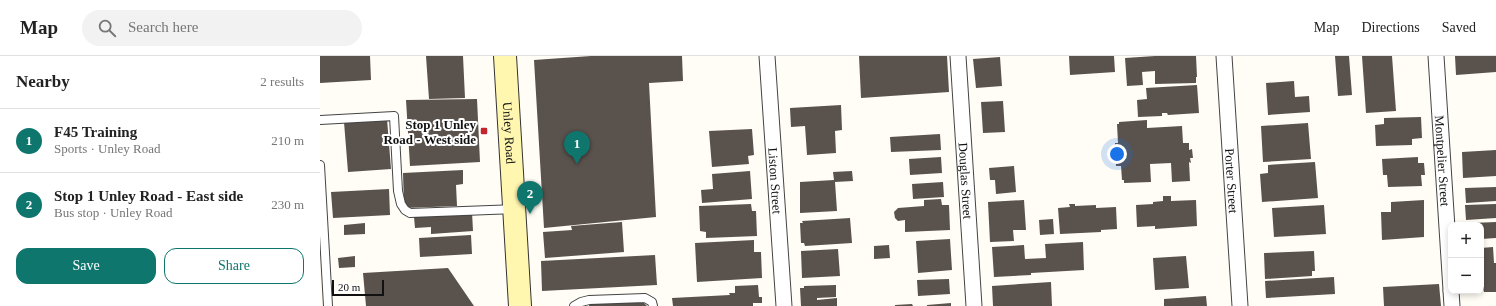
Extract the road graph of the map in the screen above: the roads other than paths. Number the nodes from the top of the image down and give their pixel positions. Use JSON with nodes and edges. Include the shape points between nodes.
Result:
{"nodes":[{"id":1,"x":505,"y":56,"type":"edge"},
{"id":2,"x":767,"y":56,"type":"edge"},
{"id":3,"x":958,"y":56,"type":"edge"},
{"id":4,"x":1224,"y":56,"type":"edge"},
{"id":5,"x":1436,"y":56,"type":"edge"},
{"id":6,"x":320,"y":120,"type":"edge"},
{"id":7,"x":320,"y":165,"type":"edge"},
{"id":8,"x":515,"y":209,"type":"junction"},
{"id":9,"x":1449,"y":258,"type":"edge"},
{"id":10,"x":1451,"y":294,"type":"edge"},
{"id":11,"x":328,"y":306,"type":"edge"},
{"id":12,"x":520,"y":306,"type":"edge"},
{"id":13,"x":574,"y":306,"type":"edge"},
{"id":14,"x":653,"y":306,"type":"edge"},
{"id":15,"x":784,"y":306,"type":"edge"},
{"id":16,"x":974,"y":306,"type":"edge"},
{"id":17,"x":1240,"y":306,"type":"edge"},
{"id":18,"x":1452,"y":306,"type":"edge"}],
"edges":[{"from":1,"to":8,"type":"main road","name":"Unley Road"},
{"from":2,"to":15,"type":"street","name":"Liston Street"},
{"from":3,"to":16,"type":"street","name":"Douglas Street"},
{"from":4,"to":17,"type":"street","name":"Porter Street"},
{"from":5,"to":9,"type":"street","name":"Montpelier Street"},
{"from":6,"to":8,"type":"lane","via":[[394,116],[398,191],[401,204],[410,213]]},
{"from":7,"to":11,"type":"lane"},
{"from":8,"to":12,"type":"main road","name":"Unley Road"},
{"from":10,"to":18,"type":"street","name":"Montpelier Street"},
{"from":13,"to":14,"type":"lane","via":[[589,300],[645,298],[652,302]]}]}
